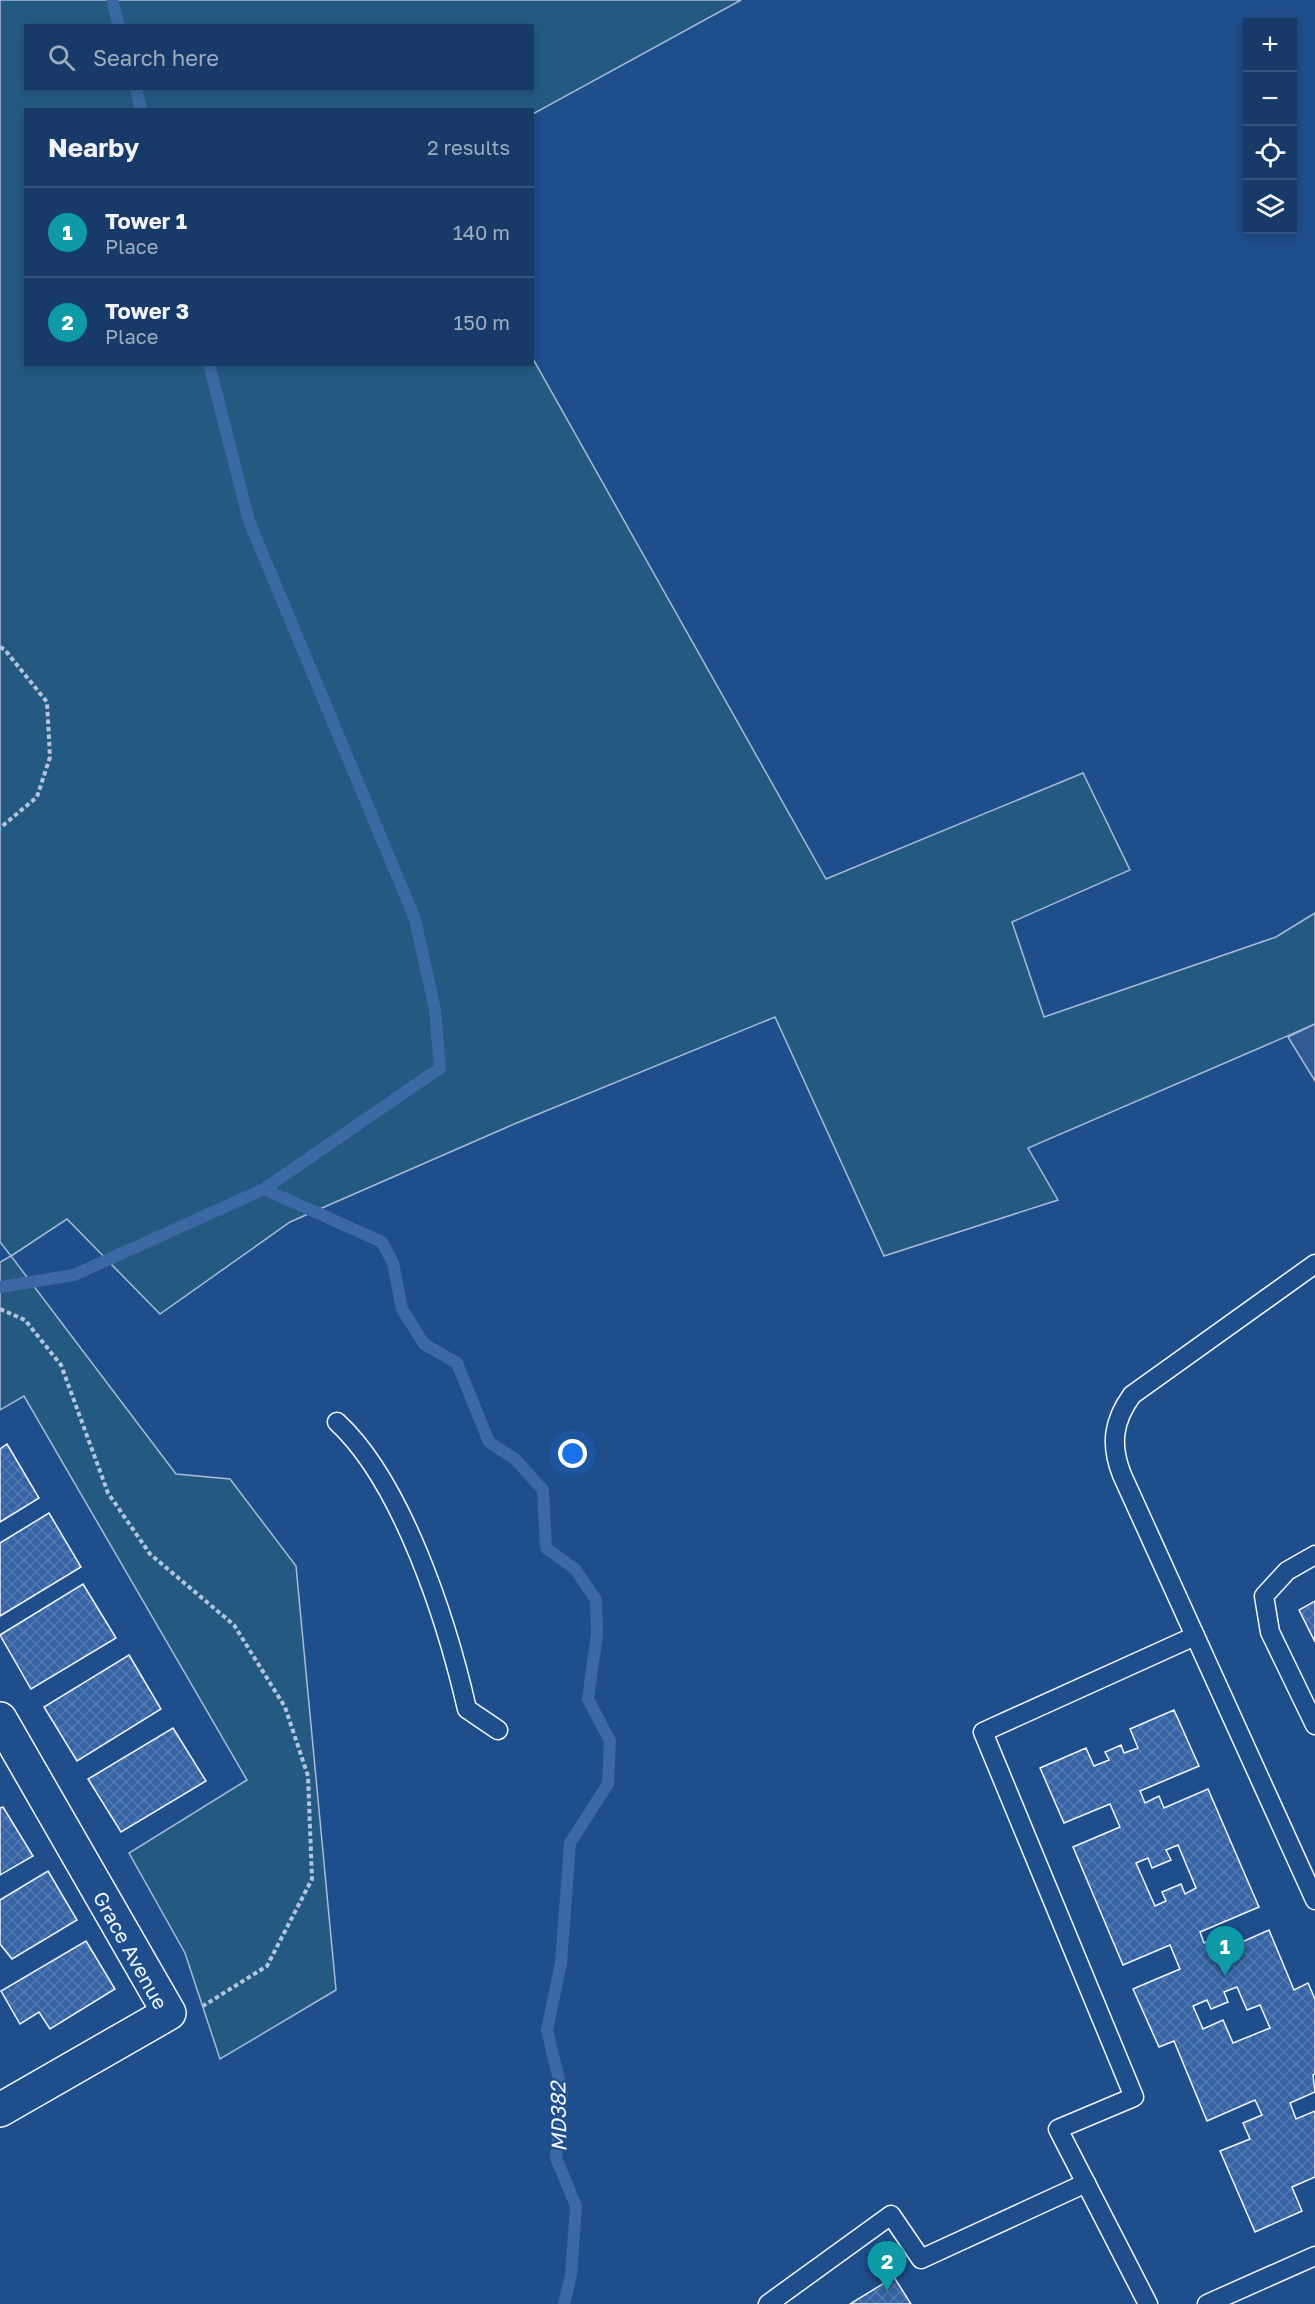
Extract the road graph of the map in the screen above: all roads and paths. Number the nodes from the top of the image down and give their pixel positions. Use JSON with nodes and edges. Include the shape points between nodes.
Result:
{"nodes":[{"id":1,"x":0,"y":647,"type":"edge"},
{"id":2,"x":0,"y":828,"type":"edge"},
{"id":3,"x":1315,"y":1264,"type":"edge"},
{"id":4,"x":0,"y":1309,"type":"edge"},
{"id":5,"x":337,"y":1422,"type":"dead end"},
{"id":6,"x":1315,"y":1555,"type":"edge"},
{"id":7,"x":1196,"y":1636,"type":"junction"},
{"id":8,"x":0,"y":1719,"type":"edge"},
{"id":9,"x":1315,"y":1725,"type":"edge"},
{"id":10,"x":498,"y":1730,"type":"dead end"},
{"id":11,"x":1315,"y":1900,"type":"edge"},
{"id":12,"x":169,"y":2013,"type":"junction"},
{"id":13,"x":0,"y":2110,"type":"edge"},
{"id":14,"x":1086,"y":2183,"type":"junction"},
{"id":15,"x":1315,"y":2256,"type":"edge"},
{"id":16,"x":768,"y":2304,"type":"edge"},
{"id":17,"x":1148,"y":2304,"type":"edge"},
{"id":18,"x":1207,"y":2304,"type":"edge"}],
"edges":[{"from":1,"to":2,"type":"path","via":[[47,702],[50,757],[37,797]]},
{"from":3,"to":7,"type":"lane","via":[[1144,1384],[1132,1395],[1116,1423],[1116,1459]]},
{"from":4,"to":12,"type":"path","via":[[25,1320],[61,1365],[108,1493],[150,1554],[234,1625],[285,1707],[308,1776],[312,1879],[267,1966],[192,2013]]},
{"from":5,"to":10,"type":"lane","via":[[358,1442],[397,1509],[434,1594],[455,1655],[466,1709]]},
{"from":6,"to":9,"type":"lane","via":[[1287,1571],[1264,1596],[1270,1632]]},
{"from":7,"to":11,"type":"lane"},
{"from":7,"to":14,"type":"lane","via":[[983,1732],[1134,2097],[1058,2129]]},
{"from":8,"to":12,"type":"street","name":"Grace Avenue"},
{"from":12,"to":13,"type":"street","name":"Grace Avenue"},
{"from":14,"to":16,"type":"lane","via":[[921,2259],[891,2215]]},
{"from":14,"to":17,"type":"lane"},
{"from":15,"to":18,"type":"lane"}]}
